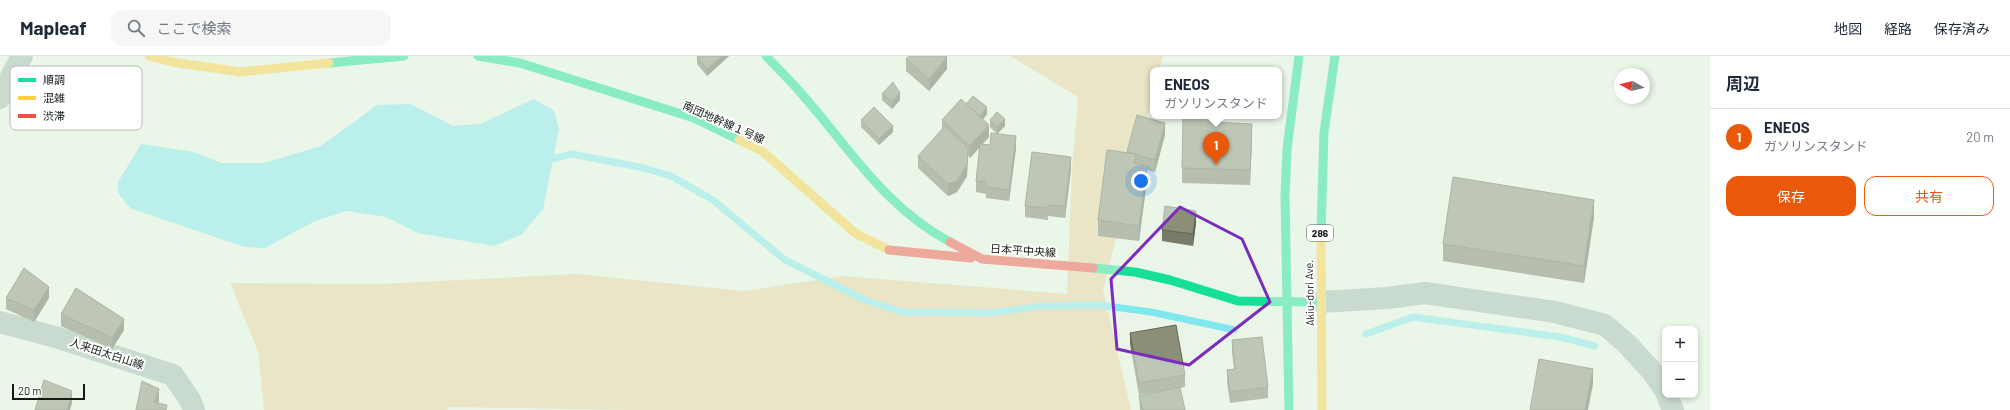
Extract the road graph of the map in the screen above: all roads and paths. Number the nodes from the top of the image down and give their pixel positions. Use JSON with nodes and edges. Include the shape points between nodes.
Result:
{"nodes":[{"id":1,"x":22,"y":56,"type":"edge"},
{"id":2,"x":149,"y":56,"type":"edge"},
{"id":3,"x":404,"y":56,"type":"edge"},
{"id":4,"x":478,"y":56,"type":"edge"},
{"id":5,"x":766,"y":56,"type":"edge"},
{"id":6,"x":1298,"y":56,"type":"edge"},
{"id":7,"x":1335,"y":56,"type":"edge"},
{"id":8,"x":17,"y":66,"type":"edge"},
{"id":9,"x":10,"y":79,"type":"edge"},
{"id":10,"x":0,"y":98,"type":"edge"},
{"id":11,"x":1336,"y":119,"type":"dead end"},
{"id":12,"x":1320,"y":208,"type":"junction"},
{"id":13,"x":982,"y":259,"type":"junction"},
{"id":14,"x":1287,"y":302,"type":"junction"},
{"id":15,"x":1321,"y":302,"type":"junction"},
{"id":16,"x":0,"y":322,"type":"edge"},
{"id":17,"x":1662,"y":386,"type":"edge"},
{"id":18,"x":1668,"y":398,"type":"edge"},
{"id":19,"x":194,"y":410,"type":"edge"},
{"id":20,"x":1288,"y":410,"type":"edge"},
{"id":21,"x":1322,"y":410,"type":"edge"},
{"id":22,"x":1673,"y":410,"type":"edge"}],
"edges":[{"from":1,"to":8,"type":"street"},
{"from":2,"to":3,"type":"main road","via":[[240,72]]},
{"from":4,"to":13,"type":"main road","name":"南団地幹線１号線","via":[[520,63],[694,118],[762,151],[856,233],[887,250]]},
{"from":5,"to":13,"type":"main road","name":"日本平中央線","via":[[800,92],[888,197],[927,230]]},
{"from":6,"to":14,"type":"main road","name":"Akiu-dori Ave.","via":[[1287,149]]},
{"from":7,"to":12,"type":"main road","name":"Akiu-dori Ave.","number":"286","via":[[1325,115]]},
{"from":9,"to":10,"type":"street"},
{"from":11,"to":12,"type":"main road"},
{"from":12,"to":15,"type":"main road","name":"Akiu-dori Ave.","number":"286"},
{"from":13,"to":14,"type":"main road","name":"日本平中央線","via":[[1136,272],[1238,301]]},
{"from":14,"to":15,"type":"main road","name":"日本平中央線"},
{"from":14,"to":20,"type":"main road","name":"Akiu-dori Ave."},
{"from":15,"to":17,"type":"street","via":[[1425,293],[1555,312],[1605,325],[1626,343]]},
{"from":15,"to":21,"type":"main road","name":"Akiu-dori Ave.","number":"286"},
{"from":16,"to":19,"type":"street","name":"人来田太白山線","via":[[173,375]]},
{"from":18,"to":22,"type":"street"}]}
